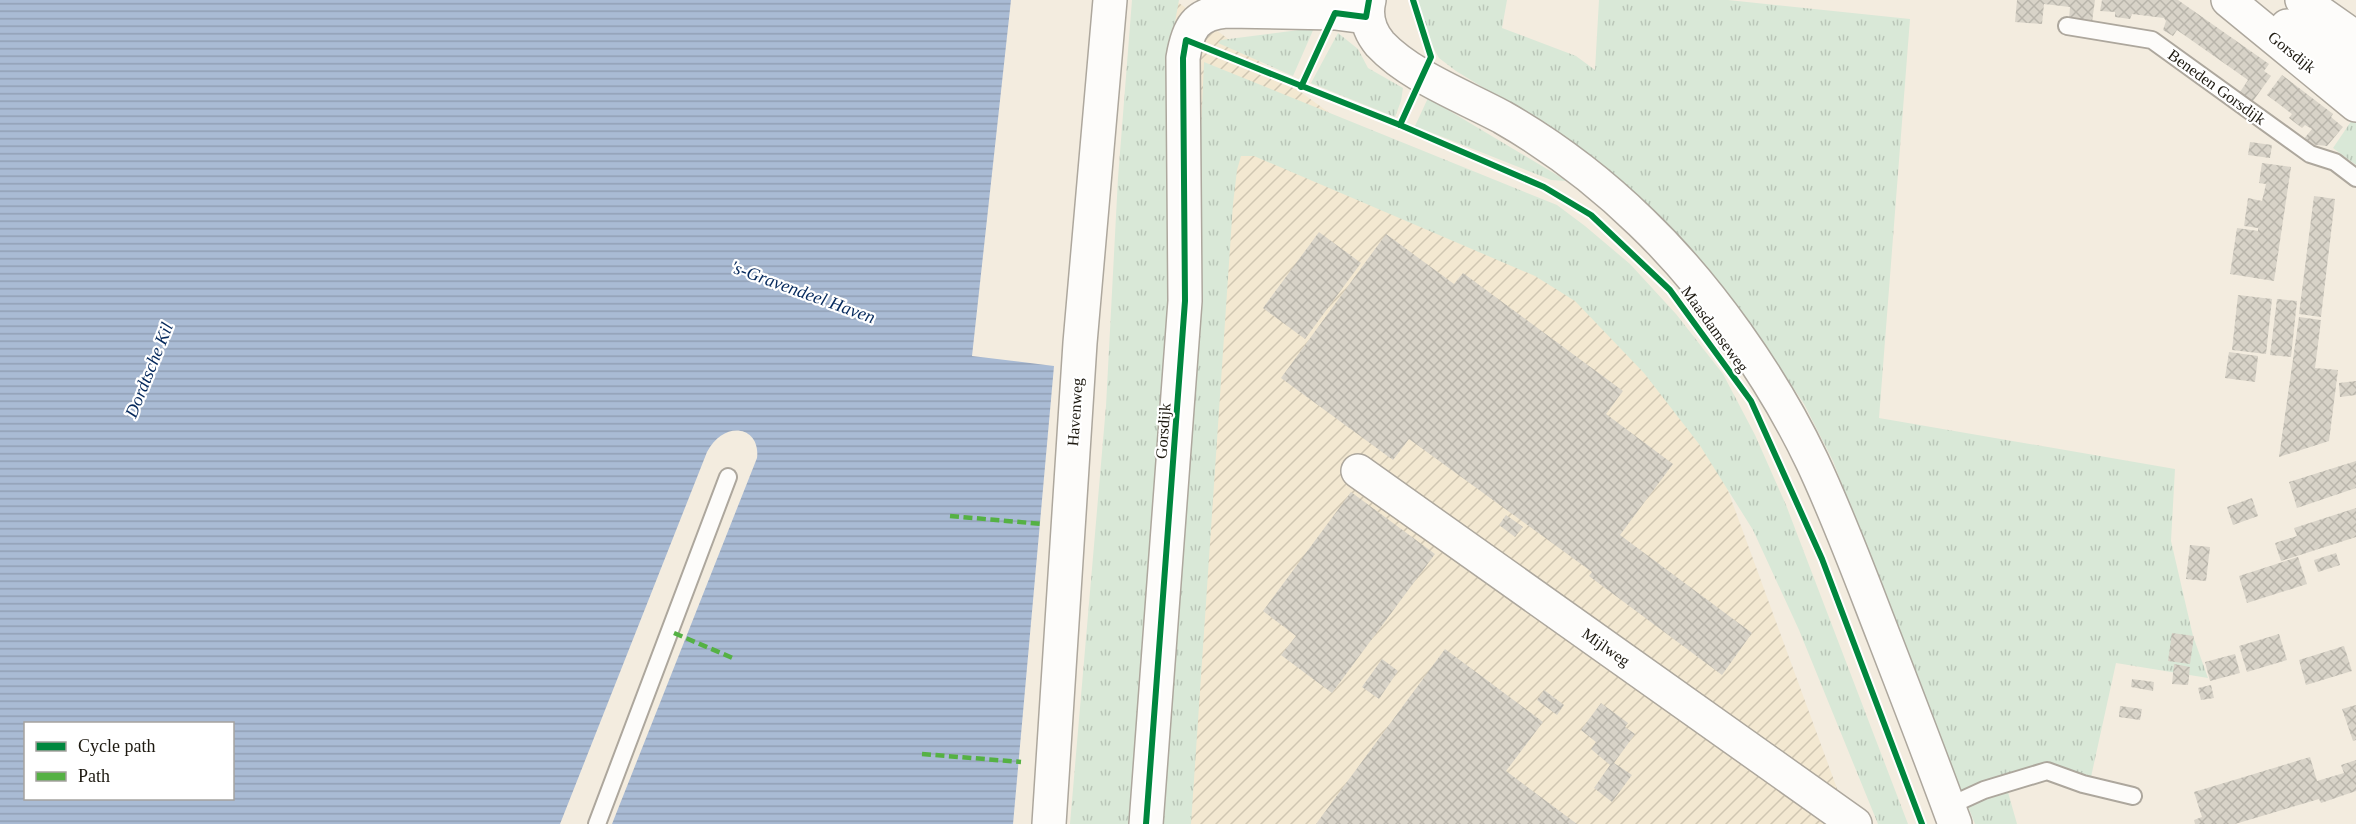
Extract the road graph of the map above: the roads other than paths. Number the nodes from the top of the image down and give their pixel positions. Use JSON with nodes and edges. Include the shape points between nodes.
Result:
{"nodes":[{"id":1,"x":1110,"y":0,"type":"edge"},
{"id":2,"x":2228,"y":0,"type":"edge"},
{"id":3,"x":2245,"y":0,"type":"edge"},
{"id":4,"x":2302,"y":0,"type":"edge"},
{"id":5,"x":1367,"y":9,"type":"edge"},
{"id":6,"x":2067,"y":26,"type":"dead end"},
{"id":7,"x":2356,"y":38,"type":"edge"},
{"id":8,"x":2356,"y":68,"type":"edge"},
{"id":9,"x":2356,"y":105,"type":"edge"},
{"id":10,"x":2356,"y":178,"type":"edge"},
{"id":11,"x":1358,"y":471,"type":"dead end"},
{"id":12,"x":729,"y":477,"type":"dead end"},
{"id":13,"x":2133,"y":796,"type":"dead end"},
{"id":14,"x":1952,"y":815,"type":"edge"},
{"id":15,"x":597,"y":824,"type":"edge"},
{"id":16,"x":1049,"y":824,"type":"edge"},
{"id":17,"x":1146,"y":824,"type":"edge"},
{"id":18,"x":1855,"y":824,"type":"edge"}],
"edges":[{"from":1,"to":16,"type":"street","name":"Havenweg","via":[[1079,354]]},
{"from":2,"to":9,"type":"street","name":"Gorsdijk"},
{"from":3,"to":8,"type":"street","name":"Gorsdijk"},
{"from":4,"to":7,"type":"street"},
{"from":5,"to":14,"type":"street","name":"Maasdamseweg","via":[[1378,41],[1392,55],[1554,151],[1641,222],[1712,302],[1780,400],[1812,460],[1850,548]]},
{"from":5,"to":17,"type":"street","name":"Gorsdijk","via":[[1210,12],[1201,17],[1186,40],[1185,301]]},
{"from":6,"to":10,"type":"lane","name":"Beneden Gorsdijk","via":[[2152,40],[2310,154],[2335,162]]},
{"from":11,"to":18,"type":"street","name":"Mijlweg"},
{"from":12,"to":15,"type":"lane"},
{"from":13,"to":14,"type":"lane","via":[[2047,771],[1984,790]]}]}
